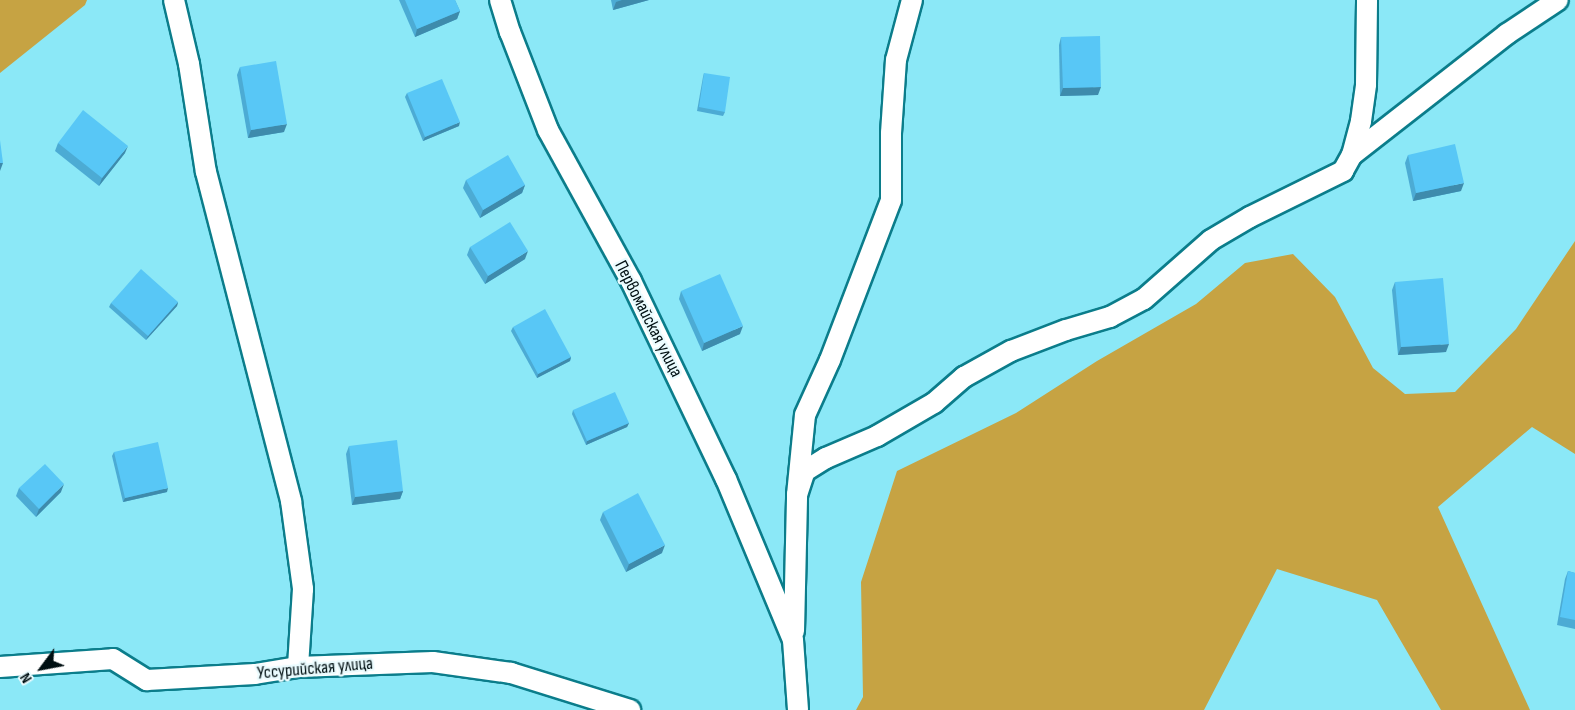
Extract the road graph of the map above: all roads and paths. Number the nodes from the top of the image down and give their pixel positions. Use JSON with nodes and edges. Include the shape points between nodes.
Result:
{"nodes":[{"id":1,"x":174,"y":0,"type":"edge"},
{"id":2,"x":500,"y":0,"type":"edge"},
{"id":3,"x":912,"y":0,"type":"edge"},
{"id":4,"x":1367,"y":0,"type":"edge"},
{"id":5,"x":1558,"y":0,"type":"edge"},
{"id":6,"x":1352,"y":155,"type":"junction"},
{"id":7,"x":797,"y":495,"type":"junction"},
{"id":8,"x":793,"y":639,"type":"junction"},
{"id":9,"x":0,"y":667,"type":"edge"},
{"id":10,"x":298,"y":667,"type":"junction"},
{"id":11,"x":630,"y":710,"type":"edge"},
{"id":12,"x":798,"y":710,"type":"edge"}],
"edges":[{"from":1,"to":10,"type":"street","via":[[189,64],[206,172],[291,501],[303,589]]},
{"from":2,"to":8,"type":"street","name":"Первомайская улица","via":[[548,130],[660,338],[726,479]]},
{"from":3,"to":7,"type":"street","name":"Первомайская улица","via":[[896,60],[891,200],[805,415]]},
{"from":4,"to":6,"type":"street","via":[[1366,84]]},
{"from":5,"to":6,"type":"street","via":[[1507,34]]},
{"from":6,"to":7,"type":"street","via":[[1343,171],[1212,240],[1144,299],[1110,318],[1011,351],[964,378],[934,403],[826,458],[805,471]]},
{"from":7,"to":8,"type":"street","name":"Первомайская улица"},
{"from":8,"to":12,"type":"street","name":"Первомайская улица"},
{"from":9,"to":10,"type":"street","name":"Уссурийская улица","via":[[113,659],[147,680],[255,674]]},
{"from":10,"to":11,"type":"street","name":"Уссурийская улица","via":[[433,662],[511,673]]}]}
